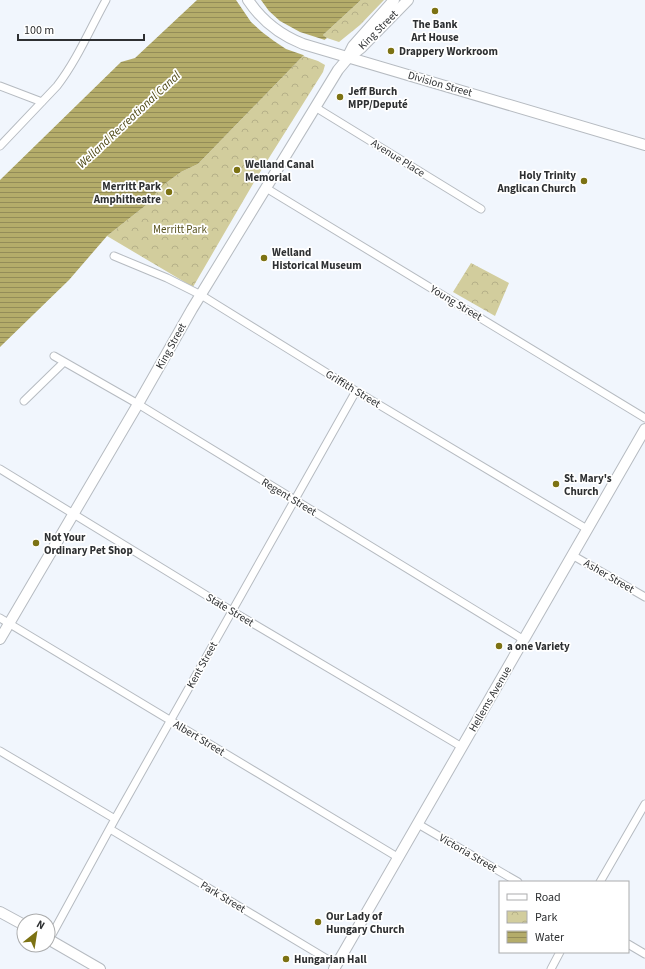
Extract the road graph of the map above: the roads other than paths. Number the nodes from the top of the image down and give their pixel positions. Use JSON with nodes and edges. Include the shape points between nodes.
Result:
{"nodes":[{"id":1,"x":248,"y":0,"type":"edge"},
{"id":2,"x":394,"y":0,"type":"edge"},
{"id":3,"x":408,"y":0,"type":"edge"},
{"id":4,"x":104,"y":1,"type":"edge"},
{"id":5,"x":348,"y":58,"type":"junction"},
{"id":6,"x":0,"y":86,"type":"edge"},
{"id":7,"x":42,"y":102,"type":"junction"},
{"id":8,"x":315,"y":107,"type":"junction"},
{"id":9,"x":645,"y":145,"type":"edge"},
{"id":10,"x":0,"y":146,"type":"edge"},
{"id":11,"x":266,"y":188,"type":"junction"},
{"id":12,"x":481,"y":210,"type":"dead end"},
{"id":13,"x":114,"y":256,"type":"dead end"},
{"id":14,"x":201,"y":295,"type":"junction"},
{"id":15,"x":54,"y":356,"type":"dead end"},
{"id":16,"x":64,"y":362,"type":"junction"},
{"id":17,"x":356,"y":391,"type":"junction"},
{"id":18,"x":24,"y":401,"type":"dead end"},
{"id":19,"x":138,"y":404,"type":"junction"},
{"id":20,"x":645,"y":418,"type":"edge"},
{"id":21,"x":645,"y":429,"type":"edge"},
{"id":22,"x":0,"y":469,"type":"edge"},
{"id":23,"x":295,"y":501,"type":"junction"},
{"id":24,"x":74,"y":514,"type":"junction"},
{"id":25,"x":587,"y":529,"type":"junction"},
{"id":26,"x":572,"y":555,"type":"junction"},
{"id":27,"x":645,"y":597,"type":"edge"},
{"id":28,"x":232,"y":612,"type":"junction"},
{"id":29,"x":0,"y":618,"type":"edge"},
{"id":30,"x":9,"y":623,"type":"junction"},
{"id":31,"x":0,"y":639,"type":"edge"},
{"id":32,"x":524,"y":640,"type":"junction"},
{"id":33,"x":171,"y":721,"type":"junction"},
{"id":34,"x":462,"y":747,"type":"junction"},
{"id":35,"x":0,"y":751,"type":"edge"},
{"id":36,"x":645,"y":804,"type":"edge"},
{"id":37,"x":115,"y":819,"type":"junction"},
{"id":38,"x":418,"y":824,"type":"junction"},
{"id":39,"x":110,"y":829,"type":"junction"},
{"id":40,"x":399,"y":858,"type":"junction"},
{"id":41,"x":516,"y":881,"type":"edge"},
{"id":42,"x":601,"y":881,"type":"edge"},
{"id":43,"x":0,"y":912,"type":"edge"},
{"id":44,"x":16,"y":921,"type":"edge"},
{"id":45,"x":56,"y":926,"type":"edge"},
{"id":46,"x":56,"y":944,"type":"edge"},
{"id":47,"x":629,"y":945,"type":"edge"},
{"id":48,"x":559,"y":953,"type":"edge"},
{"id":49,"x":645,"y":954,"type":"edge"},
{"id":50,"x":336,"y":967,"type":"edge"},
{"id":51,"x":100,"y":969,"type":"edge"},
{"id":52,"x":551,"y":969,"type":"edge"}],
"edges":[{"from":1,"to":5,"type":"main road","name":"Division Street","via":[[275,29],[293,40]]},
{"from":2,"to":5,"type":"main road","name":"King Street","via":[[353,46]]},
{"from":3,"to":5,"type":"main road","name":"King Street"},
{"from":4,"to":7,"type":"street","via":[[68,71]]},
{"from":5,"to":8,"type":"main road","name":"King Street"},
{"from":5,"to":9,"type":"main road","name":"Division Street"},
{"from":6,"to":7,"type":"street"},
{"from":7,"to":10,"type":"street"},
{"from":8,"to":11,"type":"main road","name":"King Street"},
{"from":8,"to":12,"type":"street","name":"Avenue Place"},
{"from":11,"to":14,"type":"main road","name":"King Street"},
{"from":11,"to":20,"type":"street","name":"Young Street"},
{"from":13,"to":14,"type":"street","name":"Griffith Street"},
{"from":14,"to":17,"type":"street","name":"Griffith Street"},
{"from":14,"to":19,"type":"main road","name":"King Street"},
{"from":15,"to":16,"type":"street","name":"Regent Street"},
{"from":16,"to":18,"type":"street"},
{"from":16,"to":19,"type":"street","name":"Regent Street"},
{"from":17,"to":23,"type":"street","name":"Kent Street"},
{"from":17,"to":25,"type":"street","name":"Griffith Street"},
{"from":19,"to":23,"type":"street","name":"Regent Street"},
{"from":19,"to":24,"type":"main road","name":"King Street"},
{"from":21,"to":25,"type":"main road","name":"Hellems Avenue"},
{"from":22,"to":24,"type":"street","name":"State Street"},
{"from":23,"to":28,"type":"street","name":"Kent Street"},
{"from":23,"to":32,"type":"street","name":"Regent Street"},
{"from":24,"to":28,"type":"street","name":"State Street"},
{"from":24,"to":30,"type":"main road","name":"King Street"},
{"from":25,"to":26,"type":"main road","name":"Hellems Avenue"},
{"from":26,"to":27,"type":"street","name":"Asher Street"},
{"from":26,"to":32,"type":"main road","name":"Hellems Avenue"},
{"from":28,"to":33,"type":"street","name":"Kent Street"},
{"from":28,"to":34,"type":"street","name":"State Street"},
{"from":29,"to":30,"type":"street","name":"Albert Street"},
{"from":30,"to":31,"type":"main road","name":"King Street"},
{"from":30,"to":33,"type":"street","name":"Albert Street"},
{"from":32,"to":34,"type":"main road","name":"Hellems Avenue"},
{"from":33,"to":37,"type":"street","name":"Kent Street"},
{"from":33,"to":40,"type":"street","name":"Albert Street"},
{"from":34,"to":38,"type":"main road","name":"Hellems Avenue"},
{"from":35,"to":37,"type":"street"},
{"from":36,"to":42,"type":"street"},
{"from":37,"to":39,"type":"street","name":"Kent Street"},
{"from":38,"to":40,"type":"main road","name":"Hellems Avenue"},
{"from":38,"to":41,"type":"street","name":"Victoria Street"},
{"from":39,"to":45,"type":"street","name":"Kent Street"},
{"from":39,"to":50,"type":"street","name":"Park Street"},
{"from":40,"to":50,"type":"main road","name":"Hellems Avenue"},
{"from":43,"to":44,"type":"main road"},
{"from":46,"to":51,"type":"main road"},
{"from":47,"to":49,"type":"street"},
{"from":48,"to":52,"type":"street"}]}
